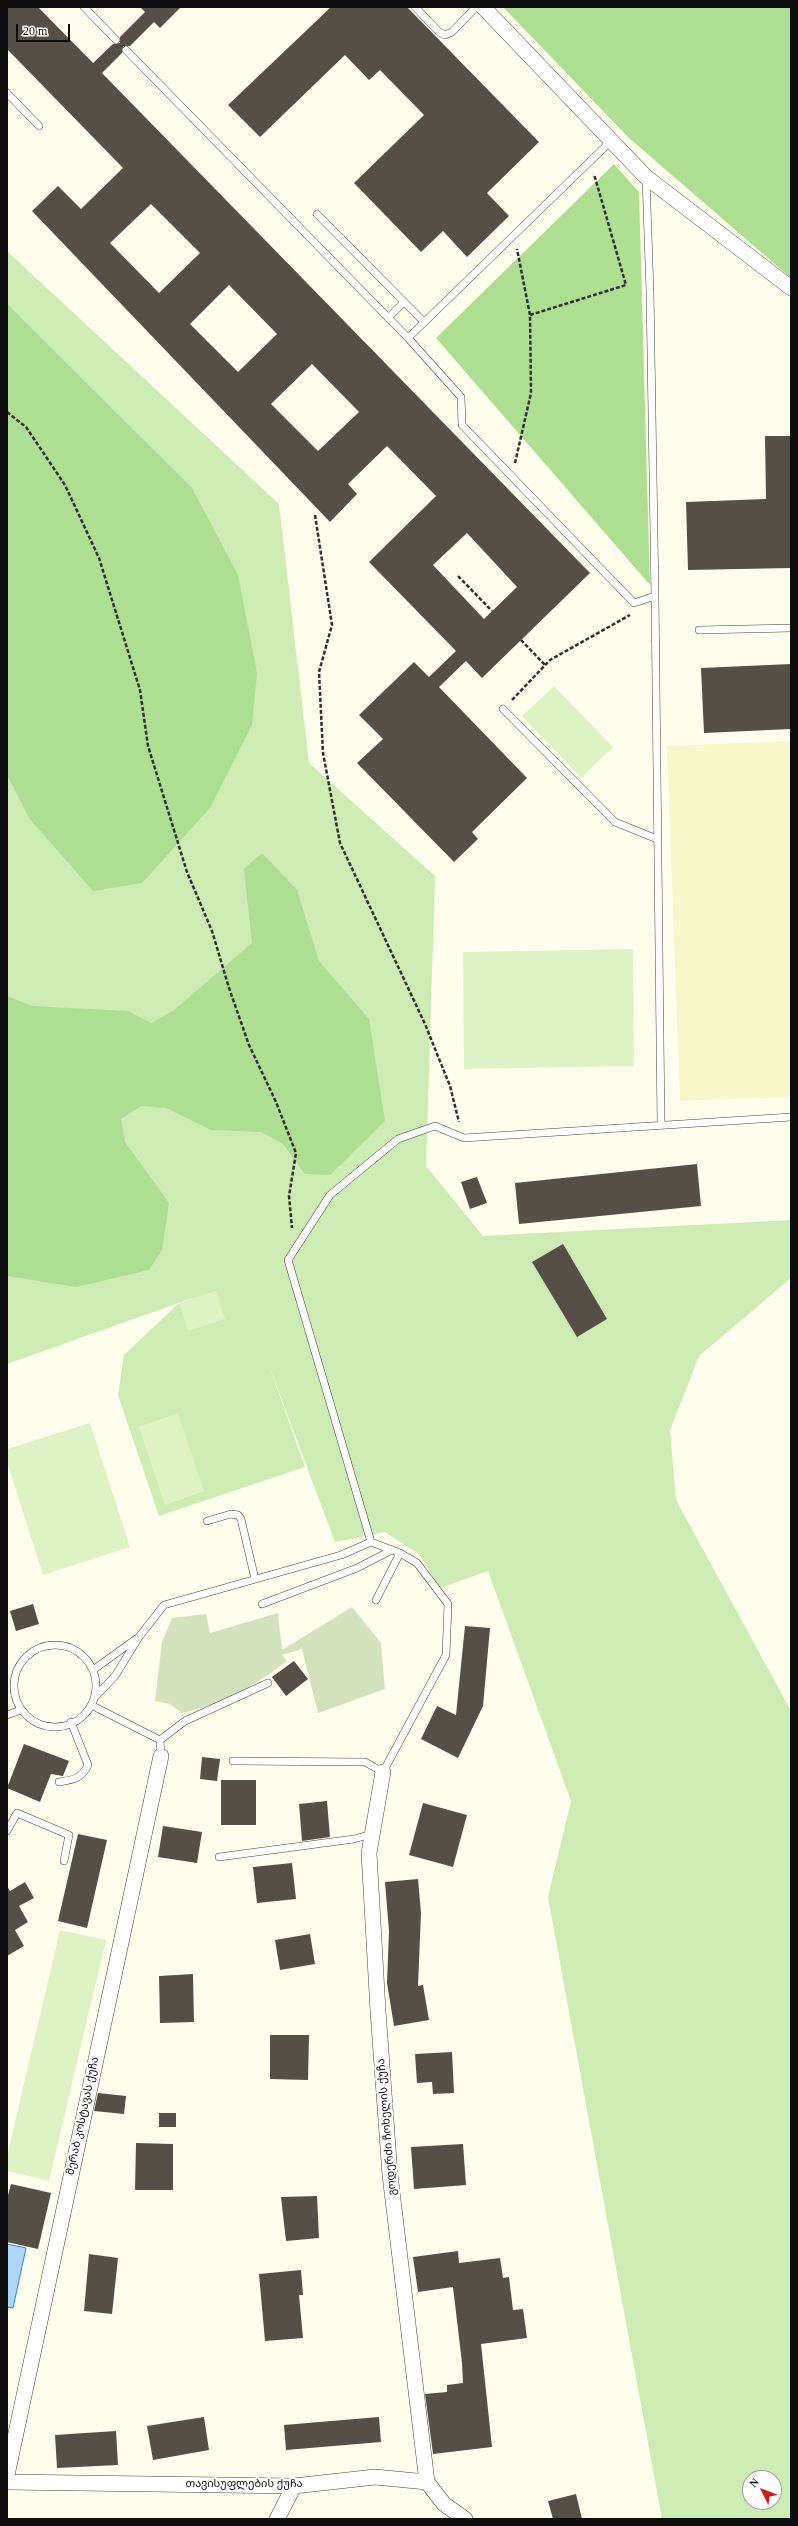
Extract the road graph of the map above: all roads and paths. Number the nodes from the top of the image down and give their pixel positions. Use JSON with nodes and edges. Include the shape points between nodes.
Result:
{"nodes":[{"id":1,"x":84,"y":7,"type":"edge"},
{"id":2,"x":415,"y":7,"type":"edge"},
{"id":3,"x":476,"y":7,"type":"edge"},
{"id":4,"x":483,"y":7,"type":"edge"},
{"id":5,"x":116,"y":40,"type":"dead end"},
{"id":6,"x":126,"y":50,"type":"dead end"},
{"id":7,"x":7,"y":93,"type":"edge"},
{"id":8,"x":39,"y":126,"type":"dead end"},
{"id":9,"x":611,"y":141,"type":"junction"},
{"id":10,"x":590,"y":161,"type":"junction"},
{"id":11,"x":646,"y":177,"type":"junction"},
{"id":12,"x":317,"y":214,"type":"dead end"},
{"id":13,"x":514,"y":235,"type":"junction"},
{"id":14,"x":791,"y":288,"type":"edge"},
{"id":15,"x":404,"y":302,"type":"junction"},
{"id":16,"x":530,"y":315,"type":"junction"},
{"id":17,"x":388,"y":318,"type":"junction"},
{"id":18,"x":424,"y":322,"type":"junction"},
{"id":19,"x":408,"y":338,"type":"junction"},
{"id":20,"x":7,"y":412,"type":"edge"},
{"id":21,"x":512,"y":478,"type":"junction"},
{"id":22,"x":315,"y":515,"type":"dead end"},
{"id":23,"x":458,"y":576,"type":"dead end"},
{"id":24,"x":655,"y":596,"type":"junction"},
{"id":25,"x":492,"y":611,"type":"dead end"},
{"id":26,"x":791,"y":628,"type":"edge"},
{"id":27,"x":699,"y":630,"type":"dead end"},
{"id":28,"x":521,"y":640,"type":"dead end"},
{"id":29,"x":545,"y":665,"type":"junction"},
{"id":30,"x":503,"y":709,"type":"joint"},
{"id":31,"x":657,"y":839,"type":"junction"},
{"id":32,"x":791,"y":1116,"type":"edge"},
{"id":33,"x":661,"y":1125,"type":"junction"},
{"id":34,"x":464,"y":1138,"type":"junction"},
{"id":35,"x":293,"y":1232,"type":"dead end"},
{"id":36,"x":207,"y":1521,"type":"dead end"},
{"id":37,"x":371,"y":1542,"type":"junction"},
{"id":38,"x":392,"y":1550,"type":"junction"},
{"id":39,"x":400,"y":1553,"type":"junction"},
{"id":40,"x":255,"y":1579,"type":"junction"},
{"id":41,"x":376,"y":1600,"type":"dead end"},
{"id":42,"x":262,"y":1604,"type":"dead end"},
{"id":43,"x":139,"y":1636,"type":"junction"},
{"id":44,"x":93,"y":1670,"type":"junction"},
{"id":45,"x":268,"y":1683,"type":"dead end"},
{"id":46,"x":94,"y":1698,"type":"junction"},
{"id":47,"x":91,"y":1705,"type":"junction"},
{"id":48,"x":21,"y":1710,"type":"junction"},
{"id":49,"x":7,"y":1715,"type":"edge"},
{"id":50,"x":72,"y":1722,"type":"junction"},
{"id":51,"x":160,"y":1740,"type":"junction"},
{"id":52,"x":160,"y":1756,"type":"joint"},
{"id":53,"x":233,"y":1761,"type":"dead end"},
{"id":54,"x":383,"y":1772,"type":"junction"},
{"id":55,"x":58,"y":1782,"type":"dead end"},
{"id":56,"x":7,"y":1831,"type":"edge"},
{"id":57,"x":372,"y":1834,"type":"junction"},
{"id":58,"x":220,"y":1856,"type":"dead end"},
{"id":59,"x":64,"y":1861,"type":"dead end"},
{"id":60,"x":7,"y":2475,"type":"edge"},
{"id":61,"x":7,"y":2482,"type":"edge"},
{"id":62,"x":427,"y":2482,"type":"junction"},
{"id":63,"x":294,"y":2486,"type":"junction"},
{"id":64,"x":277,"y":2519,"type":"edge"},
{"id":65,"x":465,"y":2519,"type":"edge"}],
"edges":[{"from":1,"to":5,"type":"lane"},
{"from":2,"to":3,"type":"lane","via":[[439,32],[445,34],[452,32]]},
{"from":4,"to":9,"type":"street"},
{"from":6,"to":17,"type":"lane"},
{"from":7,"to":8,"type":"lane"},
{"from":9,"to":10,"type":"lane"},
{"from":9,"to":11,"type":"street"},
{"from":10,"to":13,"type":"lane"},
{"from":10,"to":16,"type":"path","via":[[626,286]]},
{"from":11,"to":14,"type":"street"},
{"from":11,"to":24,"type":"lane"},
{"from":12,"to":15,"type":"lane"},
{"from":13,"to":16,"type":"path"},
{"from":13,"to":18,"type":"lane"},
{"from":15,"to":17,"type":"lane"},
{"from":15,"to":18,"type":"lane"},
{"from":16,"to":21,"type":"path","via":[[531,393]]},
{"from":17,"to":19,"type":"lane"},
{"from":18,"to":19,"type":"lane"},
{"from":19,"to":21,"type":"lane","via":[[461,397],[462,425]]},
{"from":20,"to":35,"type":"path","via":[[26,427],[65,485],[99,558],[140,690],[148,746],[187,872],[212,931],[249,1046],[276,1102],[296,1153],[289,1196]]},
{"from":21,"to":24,"type":"lane","via":[[634,603]]},
{"from":22,"to":34,"type":"path","via":[[332,625],[319,672],[323,753],[340,843],[425,1024],[450,1086]]},
{"from":23,"to":25,"type":"path"},
{"from":24,"to":29,"type":"path","via":[[642,607]]},
{"from":24,"to":31,"type":"lane"},
{"from":26,"to":27,"type":"lane"},
{"from":28,"to":29,"type":"path"},
{"from":29,"to":30,"type":"path"},
{"from":30,"to":31,"type":"lane","via":[[615,822]]},
{"from":31,"to":33,"type":"lane"},
{"from":32,"to":33,"type":"lane"},
{"from":33,"to":34,"type":"lane"},
{"from":34,"to":37,"type":"lane","via":[[435,1126],[398,1139],[330,1195],[288,1260]]},
{"from":36,"to":40,"type":"lane","via":[[231,1514],[238,1515]]},
{"from":37,"to":38,"type":"lane"},
{"from":37,"to":40,"type":"lane","via":[[341,1555]]},
{"from":38,"to":39,"type":"lane"},
{"from":38,"to":42,"type":"lane","via":[[357,1568],[292,1590]]},
{"from":39,"to":41,"type":"lane"},
{"from":39,"to":54,"type":"lane","via":[[417,1563],[448,1604],[446,1655]]},
{"from":40,"to":43,"type":"lane","via":[[164,1605]]},
{"from":43,"to":44,"type":"lane"},
{"from":43,"to":46,"type":"lane","via":[[115,1676]]},
{"from":44,"to":46,"type":"lane","via":[[96,1679]]},
{"from":44,"to":48,"type":"lane","via":[[82,1655],[66,1646],[53,1644],[30,1653],[21,1662],[15,1674],[15,1698]]},
{"from":45,"to":51,"type":"lane","via":[[185,1721]]},
{"from":46,"to":47,"type":"lane"},
{"from":47,"to":50,"type":"lane","via":[[80,1718]]},
{"from":47,"to":51,"type":"lane"},
{"from":48,"to":49,"type":"lane"},
{"from":48,"to":50,"type":"lane","via":[[33,1721],[49,1727],[65,1726]]},
{"from":50,"to":55,"type":"lane","via":[[88,1765],[75,1780]]},
{"from":51,"to":52,"type":"lane"},
{"from":52,"to":60,"type":"street","name":"მერაბ კოსტავას ქუჩა"},
{"from":53,"to":54,"type":"lane","via":[[364,1762]]},
{"from":54,"to":57,"type":"street","name":"გოდერძი ჩოხელის ქუჩა"},
{"from":56,"to":59,"type":"lane","via":[[17,1812],[70,1835]]},
{"from":57,"to":58,"type":"lane","via":[[354,1839]]},
{"from":57,"to":62,"type":"street","name":"გოდერძი ჩოხელის ქუჩა","via":[[369,1853],[390,2175]]},
{"from":61,"to":63,"type":"street","name":"თავისუფლების ქუჩა"},
{"from":62,"to":63,"type":"street","name":"თავისუფლების ქუჩა","via":[[375,2477]]},
{"from":62,"to":65,"type":"street","via":[[444,2504]]},
{"from":63,"to":64,"type":"street"}]}
